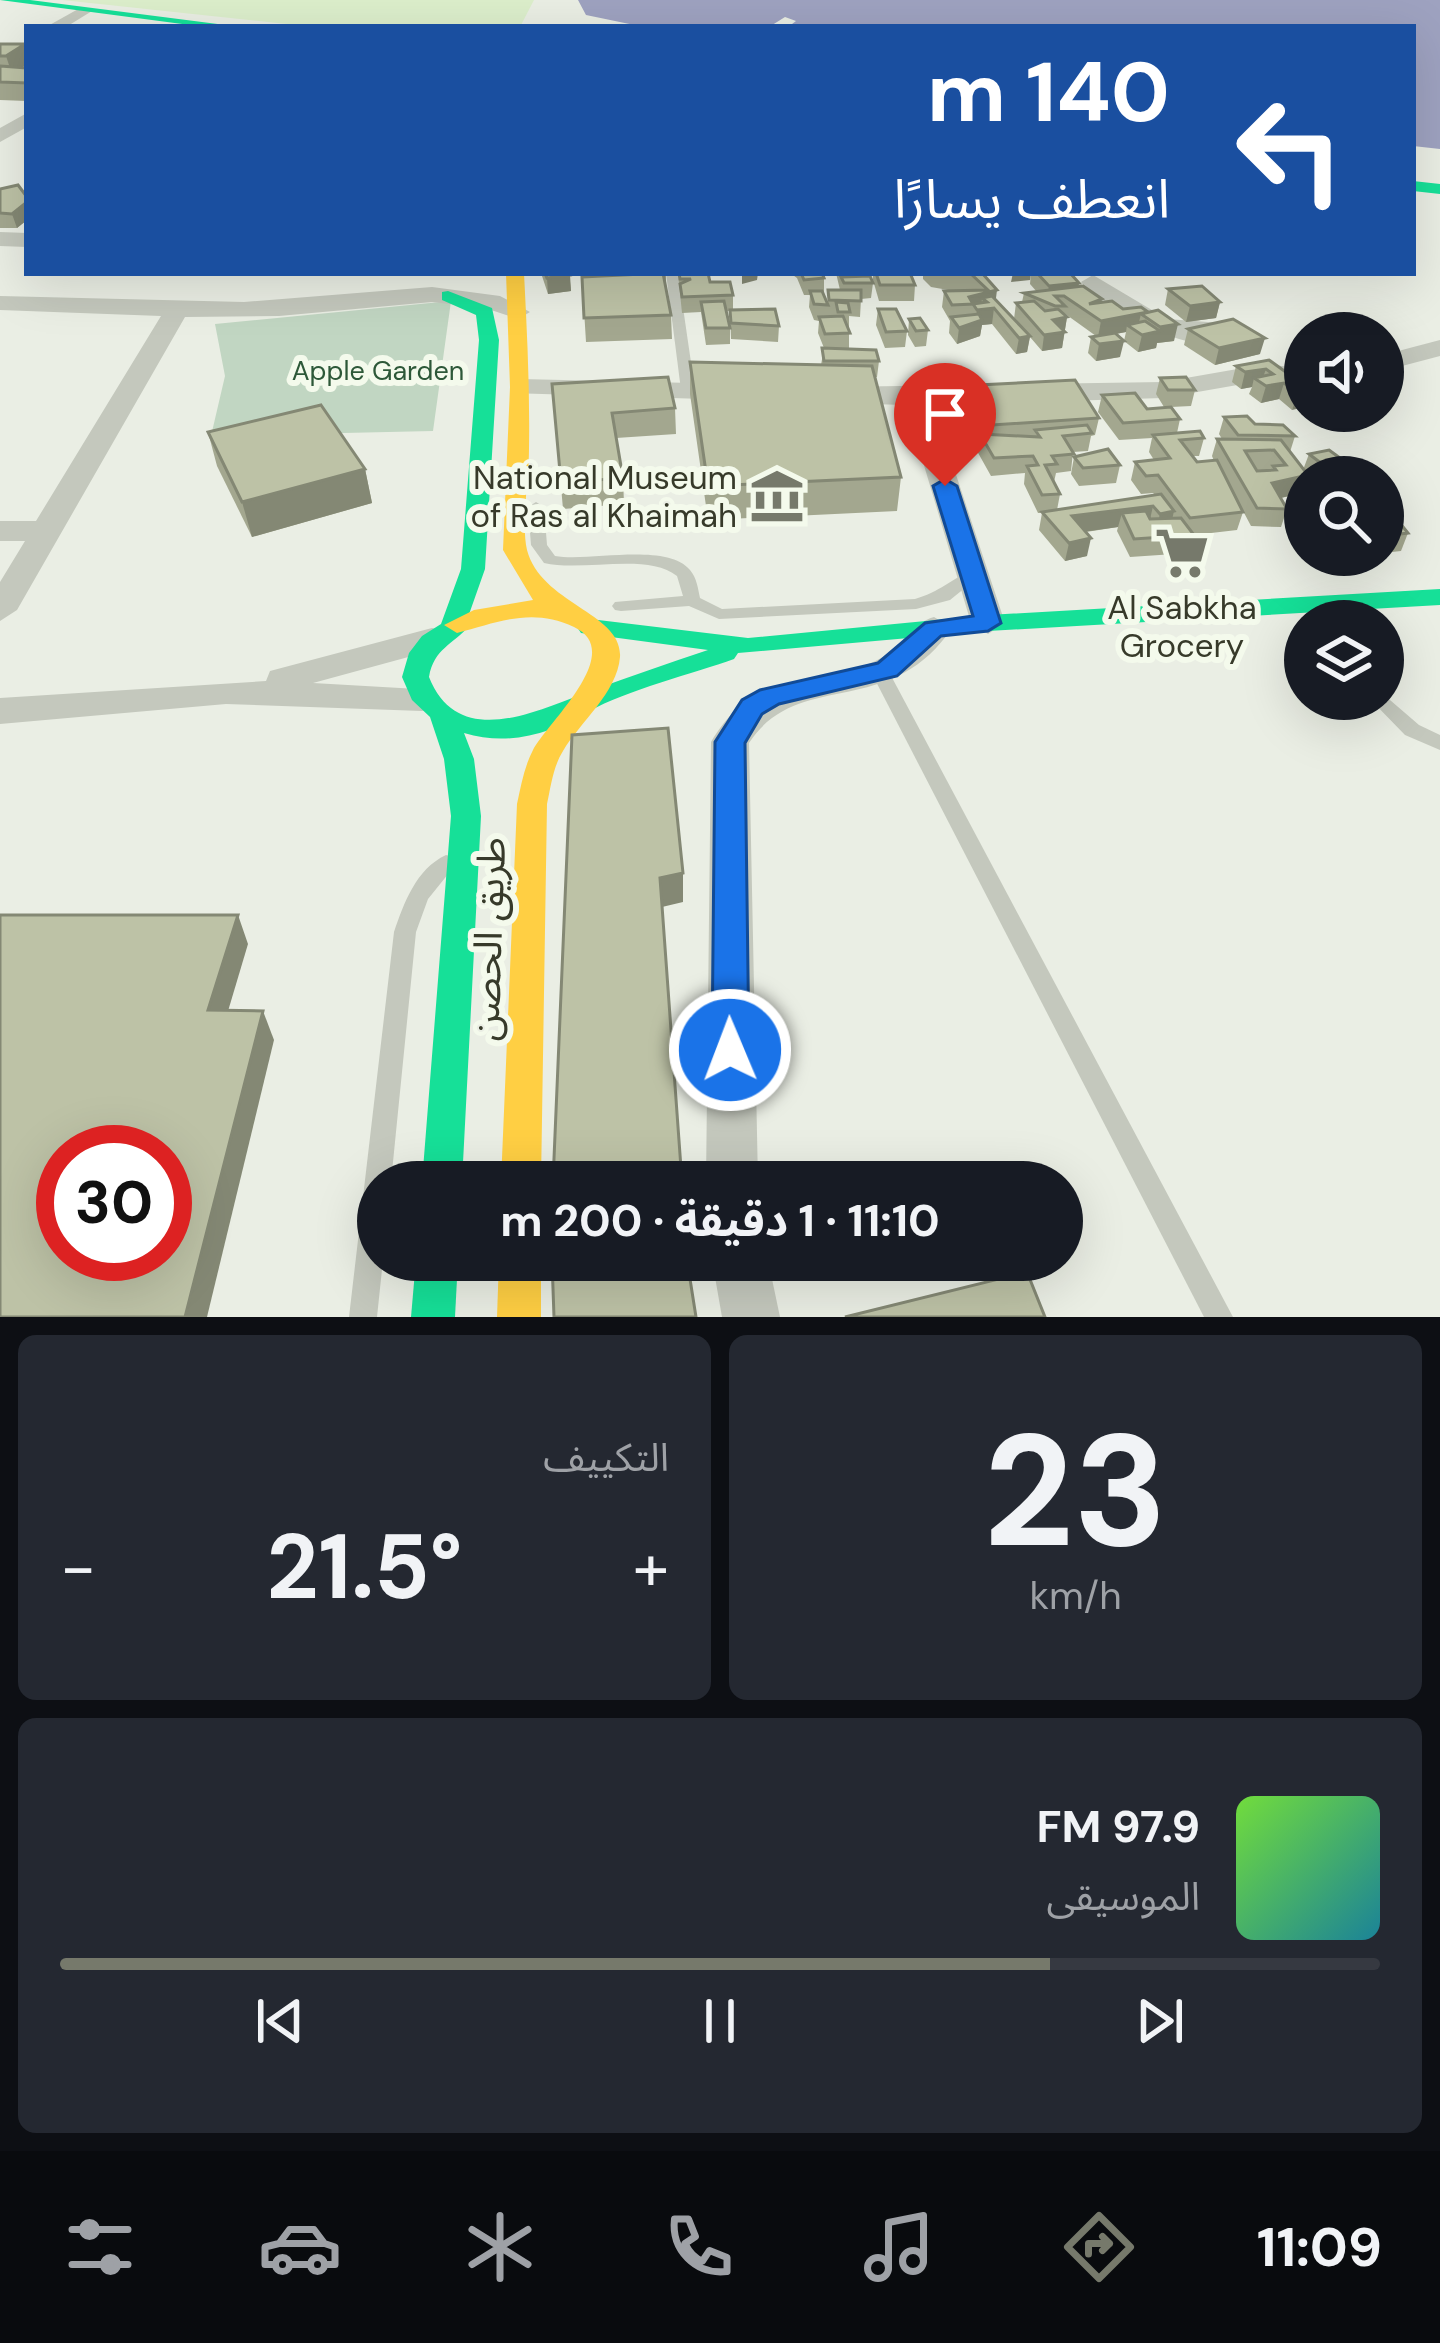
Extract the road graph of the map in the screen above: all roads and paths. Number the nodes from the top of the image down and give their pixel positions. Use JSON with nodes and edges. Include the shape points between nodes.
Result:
{"nodes":[{"id":1,"x":1,"y":0,"type":"edge"},
{"id":2,"x":85,"y":10,"type":"junction"},
{"id":3,"x":165,"y":23,"type":"edge"},
{"id":4,"x":59,"y":24,"type":"edge"},
{"id":5,"x":352,"y":276,"type":"edge"},
{"id":6,"x":517,"y":276,"type":"edge"},
{"id":7,"x":672,"y":276,"type":"edge"},
{"id":8,"x":1093,"y":281,"type":"dead end"},
{"id":9,"x":448,"y":296,"type":"junction"},
{"id":10,"x":354,"y":302,"type":"junction"},
{"id":11,"x":0,"y":303,"type":"edge"},
{"id":12,"x":178,"y":308,"type":"junction"},
{"id":13,"x":518,"y":312,"type":"junction"},
{"id":14,"x":1427,"y":350,"type":"edge"},
{"id":15,"x":1284,"y":365,"type":"edge"},
{"id":16,"x":1440,"y":368,"type":"edge"},
{"id":17,"x":1284,"y":374,"type":"edge"},
{"id":18,"x":520,"y":387,"type":"junction"},
{"id":19,"x":688,"y":390,"type":"junction"},
{"id":20,"x":757,"y":392,"type":"edge"},
{"id":21,"x":802,"y":394,"type":"edge"},
{"id":22,"x":917,"y":397,"type":"junction"},
{"id":23,"x":517,"y":471,"type":"junction"},
{"id":24,"x":0,"y":531,"type":"edge"},
{"id":25,"x":46,"y":531,"type":"junction"},
{"id":26,"x":973,"y":575,"type":"junction"},
{"id":27,"x":1440,"y":597,"type":"edge"},
{"id":28,"x":692,"y":601,"type":"junction"},
{"id":29,"x":1404,"y":602,"type":"edge"},
{"id":30,"x":621,"y":606,"type":"dead end"},
{"id":31,"x":0,"y":610,"type":"edge"},
{"id":32,"x":1284,"y":614,"type":"edge"},
{"id":33,"x":580,"y":621,"type":"junction"},
{"id":34,"x":988,"y":623,"type":"junction"},
{"id":35,"x":442,"y":631,"type":"junction"},
{"id":36,"x":898,"y":635,"type":"junction"},
{"id":37,"x":748,"y":646,"type":"junction"},
{"id":38,"x":226,"y":692,"type":"junction"},
{"id":39,"x":580,"y":706,"type":"junction"},
{"id":40,"x":433,"y":708,"type":"junction"},
{"id":41,"x":0,"y":711,"type":"edge"},
{"id":42,"x":1401,"y":720,"type":"edge"},
{"id":43,"x":1440,"y":743,"type":"edge"},
{"id":44,"x":465,"y":850,"type":"junction"},
{"id":45,"x":443,"y":1161,"type":"edge"},
{"id":46,"x":521,"y":1161,"type":"edge"},
{"id":47,"x":732,"y":1161,"type":"edge"},
{"id":48,"x":436,"y":1281,"type":"edge"},
{"id":49,"x":520,"y":1281,"type":"edge"},
{"id":50,"x":744,"y":1281,"type":"edge"},
{"id":51,"x":363,"y":1317,"type":"edge"},
{"id":52,"x":433,"y":1317,"type":"edge"},
{"id":53,"x":519,"y":1317,"type":"edge"},
{"id":54,"x":751,"y":1317,"type":"edge"},
{"id":55,"x":1219,"y":1317,"type":"edge"}],
"edges":[{"from":1,"to":2,"type":"street"},
{"from":2,"to":3,"type":"street"},
{"from":2,"to":4,"type":"street"},
{"from":5,"to":10,"type":"street"},
{"from":6,"to":13,"type":"street"},
{"from":7,"to":19,"type":"lane"},
{"from":8,"to":15,"type":"street","via":[[1170,332],[1234,332]]},
{"from":9,"to":10,"type":"street"},
{"from":9,"to":13,"type":"street","via":[[485,298]]},
{"from":9,"to":35,"type":"street","via":[[485,312],[489,340],[473,569]]},
{"from":10,"to":12,"type":"street"},
{"from":11,"to":12,"type":"street"},
{"from":12,"to":25,"type":"street"},
{"from":13,"to":18,"type":"street"},
{"from":14,"to":16,"type":"street"},
{"from":17,"to":22,"type":"street","via":[[1163,390]]},
{"from":18,"to":19,"type":"street"},
{"from":18,"to":23,"type":"street"},
{"from":19,"to":20,"type":"street"},
{"from":21,"to":22,"type":"street"},
{"from":22,"to":26,"type":"street"},
{"from":23,"to":28,"type":"lane","via":[[533,489],[539,545],[550,560],[668,563],[683,573]]},
{"from":23,"to":33,"type":"street","via":[[515,550],[536,590]]},
{"from":24,"to":25,"type":"street"},
{"from":25,"to":31,"type":"street"},
{"from":26,"to":34,"type":"street"},
{"from":26,"to":36,"type":"lane"},
{"from":27,"to":29,"type":"street"},
{"from":28,"to":30,"type":"lane"},
{"from":28,"to":36,"type":"lane","via":[[719,614]]},
{"from":32,"to":34,"type":"street"},
{"from":33,"to":35,"type":"street","via":[[512,606]]},
{"from":33,"to":37,"type":"street"},
{"from":33,"to":39,"type":"street","via":[[604,644],[607,664]]},
{"from":34,"to":36,"type":"street"},
{"from":35,"to":38,"type":"street"},
{"from":35,"to":40,"type":"street","via":[[418,658],[415,679]]},
{"from":36,"to":37,"type":"street"},
{"from":36,"to":47,"type":"street","via":[[752,707],[730,742]]},
{"from":36,"to":55,"type":"lane"},
{"from":37,"to":39,"type":"street"},
{"from":38,"to":40,"type":"street"},
{"from":38,"to":41,"type":"street"},
{"from":39,"to":40,"type":"street","via":[[510,730],[474,728]]},
{"from":39,"to":46,"type":"street","name":"طريق الحصن","via":[[542,762],[529,829]]},
{"from":40,"to":44,"type":"street","name":"طريق الحصن","via":[[460,759]]},
{"from":42,"to":43,"type":"lane"},
{"from":44,"to":45,"type":"street","name":"طريق الحصن"},
{"from":44,"to":51,"type":"lane","via":[[418,895],[405,932]]},
{"from":48,"to":52,"type":"street"},
{"from":49,"to":53,"type":"street"},
{"from":50,"to":54,"type":"street"}]}
